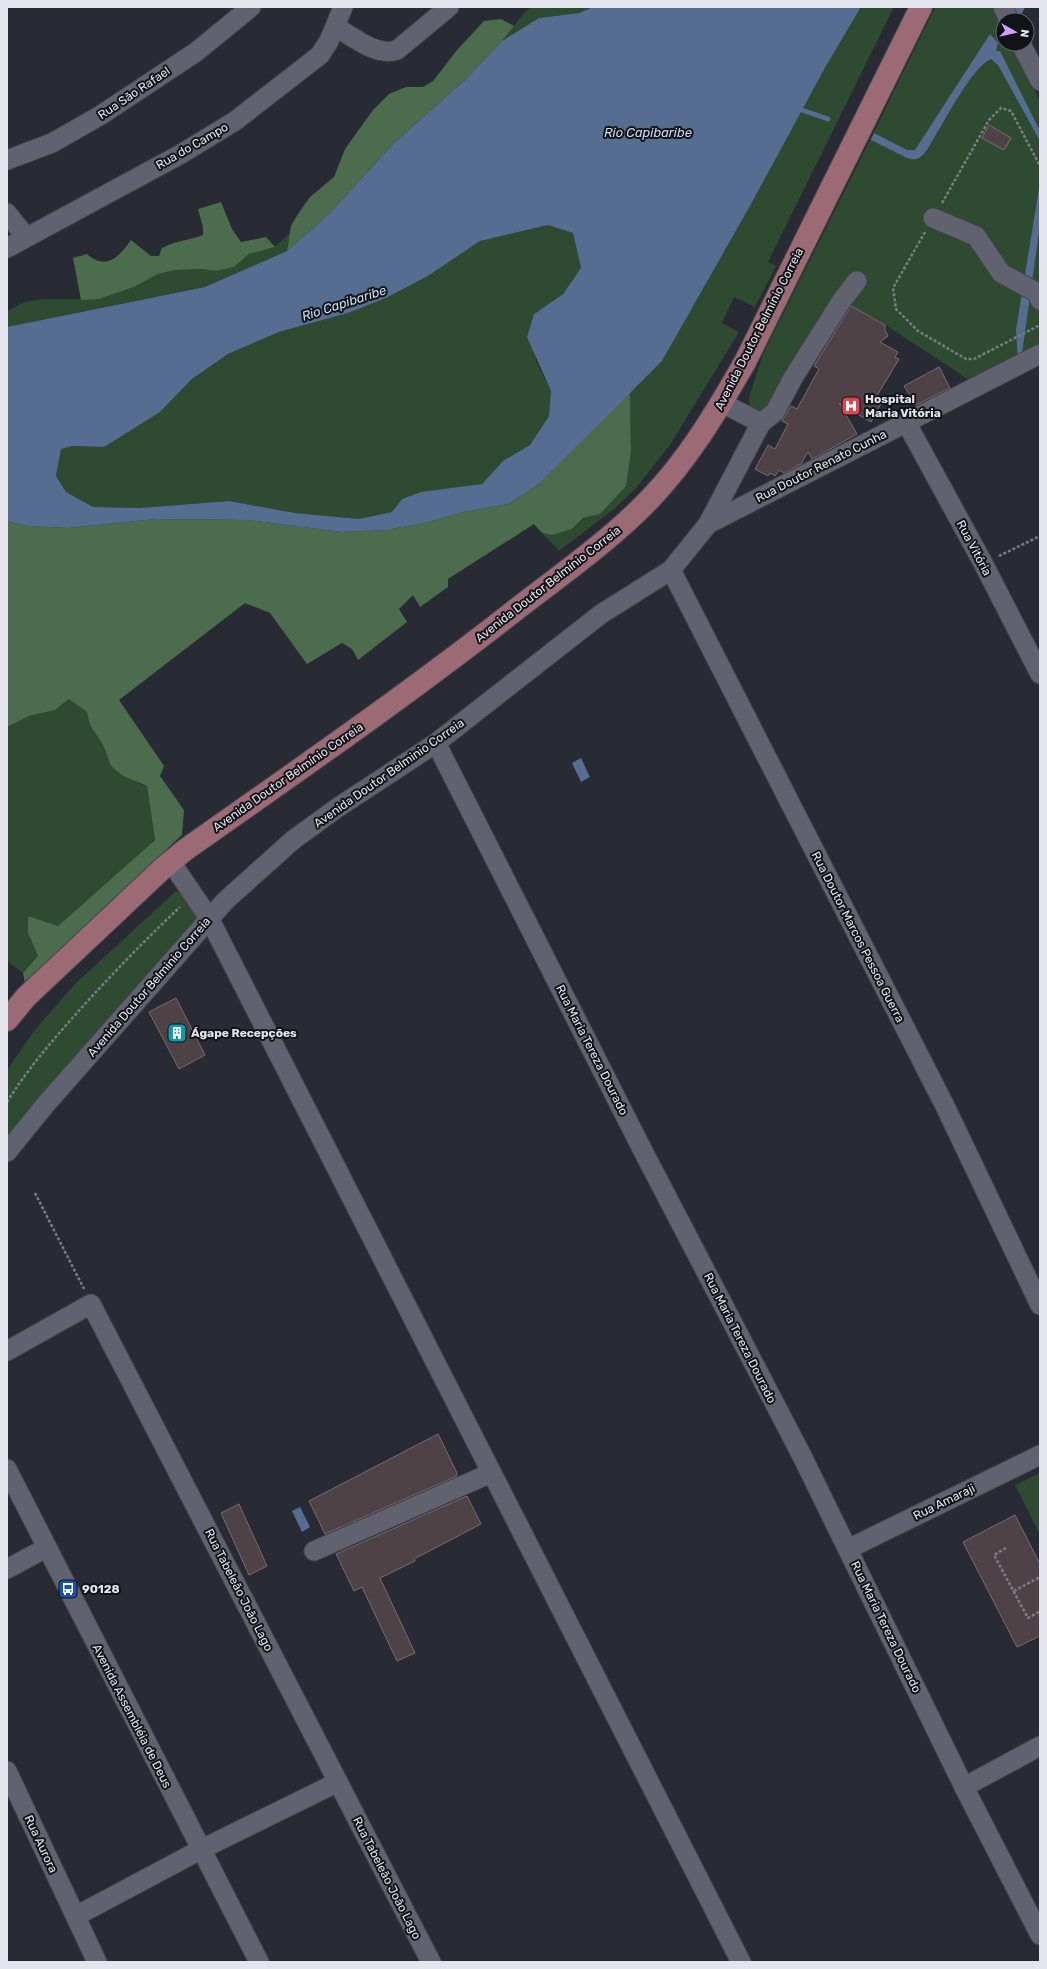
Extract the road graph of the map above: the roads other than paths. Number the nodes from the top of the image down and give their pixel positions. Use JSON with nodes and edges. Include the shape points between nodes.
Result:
{"nodes":[{"id":1,"x":251,"y":7,"type":"edge"},
{"id":2,"x":343,"y":7,"type":"edge"},
{"id":3,"x":449,"y":7,"type":"edge"},
{"id":4,"x":921,"y":7,"type":"edge"},
{"id":5,"x":336,"y":27,"type":"junction"},
{"id":6,"x":1025,"y":52,"type":"edge"},
{"id":7,"x":1040,"y":81,"type":"edge"},
{"id":8,"x":7,"y":160,"type":"edge"},
{"id":9,"x":7,"y":213,"type":"edge"},
{"id":10,"x":933,"y":218,"type":"road end"},
{"id":11,"x":26,"y":237,"type":"junction"},
{"id":12,"x":7,"y":248,"type":"edge"},
{"id":13,"x":857,"y":281,"type":"dead end"},
{"id":14,"x":1032,"y":292,"type":"edge"},
{"id":15,"x":1040,"y":354,"type":"edge"},
{"id":16,"x":722,"y":403,"type":"junction"},
{"id":17,"x":906,"y":422,"type":"junction"},
{"id":18,"x":761,"y":423,"type":"junction"},
{"id":19,"x":708,"y":524,"type":"junction"},
{"id":20,"x":671,"y":570,"type":"junction"},
{"id":21,"x":1040,"y":674,"type":"edge"},
{"id":22,"x":436,"y":743,"type":"junction"},
{"id":23,"x":171,"y":862,"type":"junction"},
{"id":24,"x":209,"y":918,"type":"junction"},
{"id":25,"x":7,"y":1020,"type":"edge"},
{"id":26,"x":7,"y":1152,"type":"edge"},
{"id":27,"x":1040,"y":1305,"type":"edge"},
{"id":28,"x":7,"y":1351,"type":"edge"},
{"id":29,"x":1040,"y":1455,"type":"edge"},
{"id":30,"x":7,"y":1469,"type":"edge"},
{"id":31,"x":491,"y":1473,"type":"junction"},
{"id":32,"x":46,"y":1548,"type":"junction"},
{"id":33,"x":848,"y":1549,"type":"junction"},
{"id":34,"x":314,"y":1551,"type":"dead end"},
{"id":35,"x":7,"y":1569,"type":"edge"},
{"id":36,"x":1040,"y":1747,"type":"edge"},
{"id":37,"x":7,"y":1771,"type":"edge"},
{"id":38,"x":338,"y":1782,"type":"junction"},
{"id":39,"x":964,"y":1787,"type":"junction"},
{"id":40,"x":200,"y":1850,"type":"junction"},
{"id":41,"x":76,"y":1916,"type":"junction"},
{"id":42,"x":1040,"y":1935,"type":"edge"},
{"id":43,"x":97,"y":1962,"type":"edge"},
{"id":44,"x":258,"y":1962,"type":"edge"},
{"id":45,"x":430,"y":1962,"type":"edge"},
{"id":46,"x":741,"y":1962,"type":"edge"}],
"edges":[{"from":1,"to":8,"type":"street","name":"Rua São Rafael","via":[[196,52],[101,115],[52,143]]},
{"from":2,"to":5,"type":"street","name":"Rua do Campo"},
{"from":3,"to":5,"type":"street","via":[[397,50],[390,52],[372,48]]},
{"from":4,"to":16,"type":"main road","name":"Avenida Doutor Belmínio Correia","via":[[745,362]]},
{"from":5,"to":11,"type":"street","name":"Rua do Campo","via":[[320,55],[235,121],[181,154]]},
{"from":6,"to":7,"type":"street"},
{"from":9,"to":11,"type":"street"},
{"from":10,"to":14,"type":"street","via":[[976,236],[1001,273]]},
{"from":11,"to":12,"type":"street","name":"Rua do Campo"},
{"from":13,"to":18,"type":"street","via":[[842,300],[775,412]]},
{"from":15,"to":17,"type":"street","name":"Rua Doutor Renato Cunha"},
{"from":16,"to":18,"type":"street"},
{"from":16,"to":23,"type":"main road","name":"Avenida Doutor Belmínio Correia","via":[[679,465],[648,501],[610,536],[433,674]]},
{"from":17,"to":19,"type":"street","name":"Rua Doutor Renato Cunha"},
{"from":17,"to":21,"type":"street","name":"Rua Vitória"},
{"from":18,"to":19,"type":"street","name":"Avenida Doutor Belminio Correia"},
{"from":19,"to":20,"type":"street","name":"Avenida Doutor Belminio Correia"},
{"from":20,"to":22,"type":"street","name":"Avenida Doutor Belminio Correia","via":[[601,614]]},
{"from":20,"to":27,"type":"street","name":"Rua Doutor Marcos Pessoa Guerra","via":[[945,1106]]},
{"from":22,"to":24,"type":"street","name":"Avenida Doutor Belminio Correia","via":[[293,840]]},
{"from":22,"to":33,"type":"street","name":"Rua Maria Tereza Dourado"},
{"from":23,"to":24,"type":"street"},
{"from":23,"to":25,"type":"main road","name":"Avenida Doutor Belmínio Correia","via":[[26,997]]},
{"from":24,"to":26,"type":"street","name":"Avenida Doutor Belminio Correia"},
{"from":24,"to":31,"type":"street"},
{"from":28,"to":38,"type":"street","name":"Rua Tabeleão João Lago","via":[[91,1304]]},
{"from":29,"to":33,"type":"street","name":"Rua Amaraji"},
{"from":30,"to":32,"type":"street","name":"Avenida Assembléia de Deus"},
{"from":31,"to":34,"type":"street"},
{"from":31,"to":46,"type":"street"},
{"from":32,"to":35,"type":"street"},
{"from":32,"to":40,"type":"street","name":"Avenida Assembléia de Deus"},
{"from":33,"to":39,"type":"street","name":"Rua Maria Tereza Dourado"},
{"from":36,"to":39,"type":"street"},
{"from":37,"to":41,"type":"street","name":"Rua Aurora"},
{"from":38,"to":40,"type":"street"},
{"from":38,"to":45,"type":"street","name":"Rua Tabeleão João Lago"},
{"from":39,"to":42,"type":"street","name":"Rua Maria Tereza Dourado"},
{"from":40,"to":41,"type":"street"},
{"from":40,"to":44,"type":"street","name":"Avenida Assembléia de Deus"},
{"from":41,"to":43,"type":"street","name":"Rua Aurora"}]}
